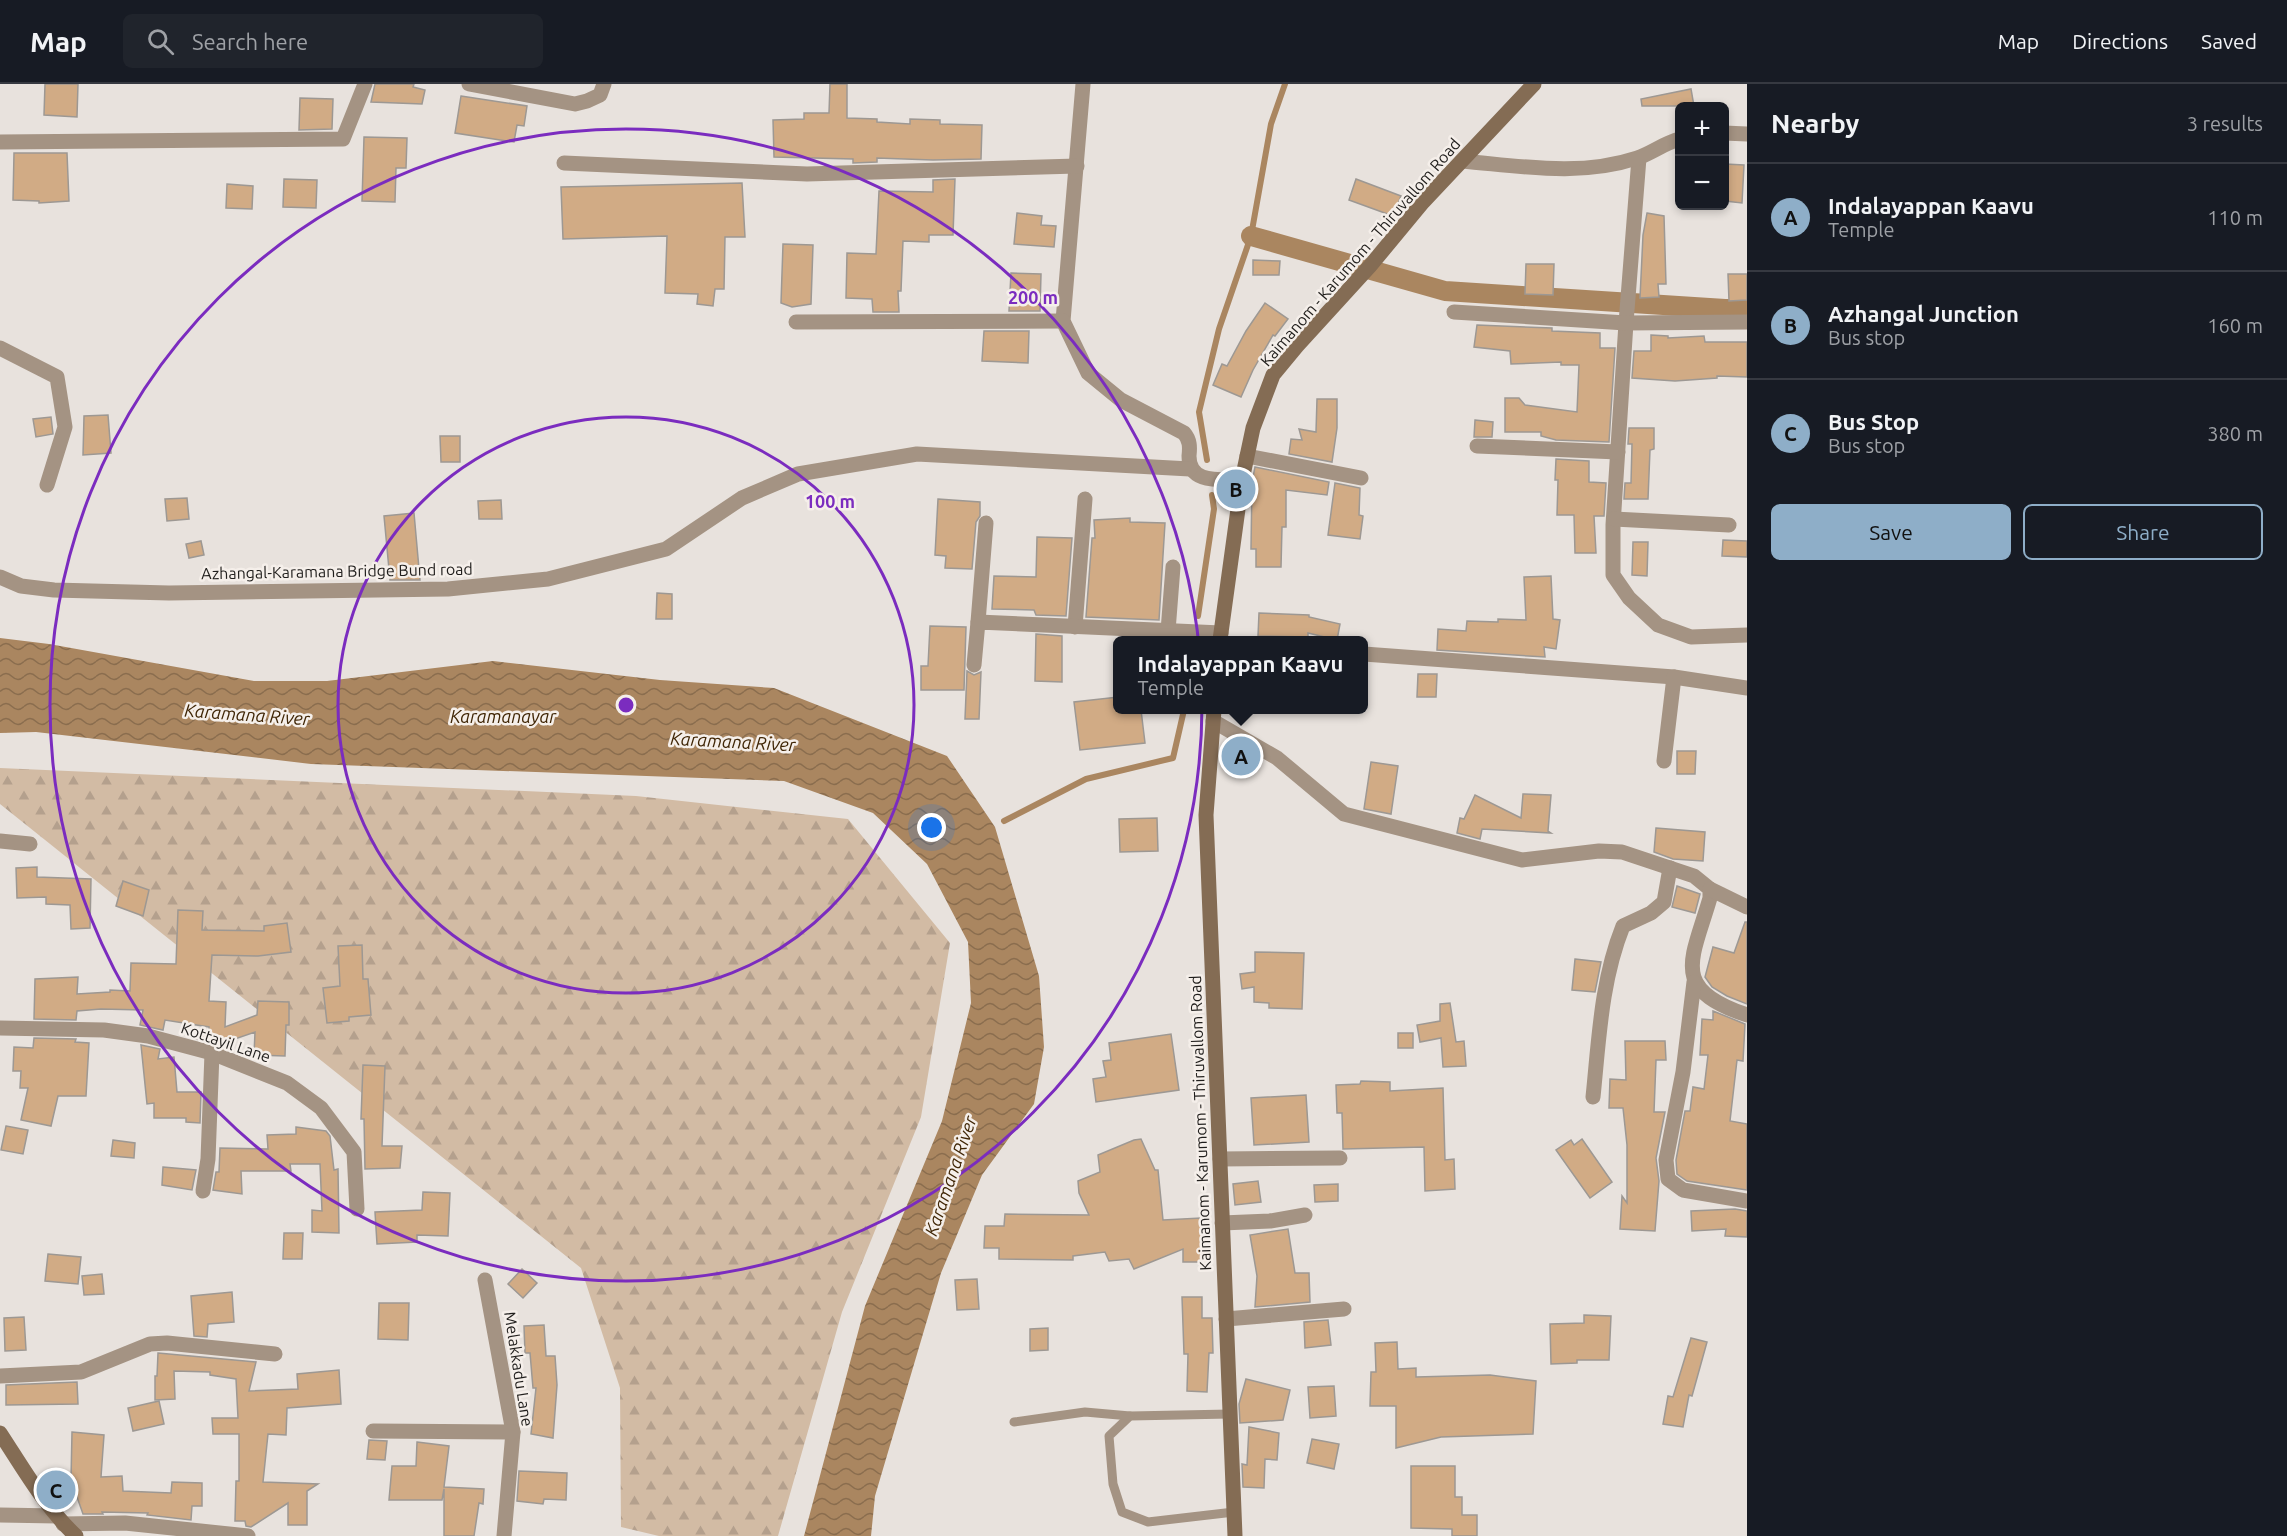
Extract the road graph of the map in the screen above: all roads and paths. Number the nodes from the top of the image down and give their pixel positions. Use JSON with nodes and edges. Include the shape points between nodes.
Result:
{"nodes":[{"id":1,"x":365,"y":84,"type":"edge"},
{"id":2,"x":469,"y":84,"type":"edge"},
{"id":3,"x":604,"y":84,"type":"edge"},
{"id":4,"x":1083,"y":84,"type":"edge"},
{"id":5,"x":1534,"y":84,"type":"edge"},
{"id":6,"x":1729,"y":133,"type":"edge"},
{"id":7,"x":1747,"y":134,"type":"edge"},
{"id":8,"x":1675,"y":140,"type":"edge"},
{"id":9,"x":0,"y":142,"type":"edge"},
{"id":10,"x":1639,"y":158,"type":"junction"},
{"id":11,"x":1462,"y":160,"type":"junction"},
{"id":12,"x":564,"y":163,"type":"dead end"},
{"id":13,"x":1077,"y":166,"type":"junction"},
{"id":14,"x":1627,"y":310,"type":"junction"},
{"id":15,"x":1454,"y":312,"type":"dead end"},
{"id":16,"x":1063,"y":321,"type":"junction"},
{"id":17,"x":796,"y":322,"type":"dead end"},
{"id":18,"x":1747,"y":322,"type":"edge"},
{"id":19,"x":0,"y":348,"type":"edge"},
{"id":20,"x":1477,"y":446,"type":"dead end"},
{"id":21,"x":1618,"y":452,"type":"junction"},
{"id":22,"x":1247,"y":456,"type":"junction"},
{"id":23,"x":1190,"y":469,"type":"junction"},
{"id":24,"x":1361,"y":478,"type":"dead end"},
{"id":25,"x":1242,"y":480,"type":"junction"},
{"id":26,"x":47,"y":485,"type":"dead end"},
{"id":27,"x":1085,"y":499,"type":"dead end"},
{"id":28,"x":1614,"y":519,"type":"junction"},
{"id":29,"x":986,"y":523,"type":"dead end"},
{"id":30,"x":1729,"y":525,"type":"dead end"},
{"id":31,"x":1173,"y":567,"type":"dead end"},
{"id":32,"x":0,"y":577,"type":"edge"},
{"id":33,"x":978,"y":622,"type":"junction"},
{"id":34,"x":1075,"y":627,"type":"junction"},
{"id":35,"x":1168,"y":631,"type":"junction"},
{"id":36,"x":1747,"y":635,"type":"edge"},
{"id":37,"x":1212,"y":636,"type":"edge"},
{"id":38,"x":1221,"y":636,"type":"edge"},
{"id":39,"x":1368,"y":654,"type":"edge"},
{"id":40,"x":974,"y":665,"type":"dead end"},
{"id":41,"x":1674,"y":677,"type":"junction"},
{"id":42,"x":1747,"y":688,"type":"edge"},
{"id":43,"x":1214,"y":715,"type":"edge"},
{"id":44,"x":1664,"y":761,"type":"dead end"},
{"id":45,"x":0,"y":841,"type":"edge"},
{"id":46,"x":30,"y":844,"type":"dead end"},
{"id":47,"x":1670,"y":868,"type":"junction"},
{"id":48,"x":1710,"y":889,"type":"junction"},
{"id":49,"x":1747,"y":907,"type":"edge"},
{"id":50,"x":1694,"y":982,"type":"junction"},
{"id":51,"x":1747,"y":1015,"type":"edge"},
{"id":52,"x":0,"y":1028,"type":"edge"},
{"id":53,"x":212,"y":1053,"type":"junction"},
{"id":54,"x":1593,"y":1097,"type":"dead end"},
{"id":55,"x":1340,"y":1158,"type":"dead end"},
{"id":56,"x":1220,"y":1160,"type":"junction"},
{"id":57,"x":203,"y":1191,"type":"dead end"},
{"id":58,"x":1747,"y":1202,"type":"edge"},
{"id":59,"x":357,"y":1209,"type":"dead end"},
{"id":60,"x":1305,"y":1215,"type":"dead end"},
{"id":61,"x":1222,"y":1222,"type":"junction"},
{"id":62,"x":485,"y":1280,"type":"dead end"},
{"id":63,"x":1344,"y":1308,"type":"dead end"},
{"id":64,"x":1226,"y":1319,"type":"junction"},
{"id":65,"x":275,"y":1354,"type":"dead end"},
{"id":66,"x":0,"y":1376,"type":"edge"},
{"id":67,"x":1230,"y":1414,"type":"junction"},
{"id":68,"x":1130,"y":1416,"type":"junction"},
{"id":69,"x":1014,"y":1422,"type":"dead end"},
{"id":70,"x":373,"y":1431,"type":"dead end"},
{"id":71,"x":513,"y":1432,"type":"junction"},
{"id":72,"x":0,"y":1433,"type":"edge"},
{"id":73,"x":1234,"y":1512,"type":"junction"},
{"id":74,"x":0,"y":1515,"type":"edge"},
{"id":75,"x":60,"y":1520,"type":"junction"},
{"id":76,"x":76,"y":1536,"type":"edge"},
{"id":77,"x":248,"y":1536,"type":"edge"},
{"id":78,"x":504,"y":1536,"type":"edge"},
{"id":79,"x":1235,"y":1536,"type":"edge"}],
"edges":[{"from":1,"to":9,"type":"street","via":[[343,139]]},
{"from":2,"to":3,"type":"street","via":[[575,104],[600,95]]},
{"from":4,"to":13,"type":"street"},
{"from":5,"to":11,"type":"main road","name":"Kaimanom - Karumom - Thiruvallom Road"},
{"from":6,"to":7,"type":"street"},
{"from":8,"to":10,"type":"street"},
{"from":10,"to":11,"type":"street","via":[[1569,170]]},
{"from":10,"to":14,"type":"street"},
{"from":11,"to":22,"type":"main road","name":"Kaimanom - Karumom - Thiruvallom Road","via":[[1273,375],[1252,428]]},
{"from":12,"to":13,"type":"street","via":[[807,174]]},
{"from":13,"to":16,"type":"street"},
{"from":14,"to":15,"type":"street"},
{"from":14,"to":18,"type":"street"},
{"from":14,"to":21,"type":"street"},
{"from":16,"to":17,"type":"street"},
{"from":16,"to":23,"type":"street","via":[[1088,373],[1121,400],[1184,433],[1189,439]]},
{"from":19,"to":26,"type":"street","via":[[57,377],[66,427]]},
{"from":20,"to":21,"type":"street"},
{"from":21,"to":28,"type":"street"},
{"from":22,"to":24,"type":"street"},
{"from":22,"to":25,"type":"main road","name":"Kaimanom - Karumom - Thiruvallom Road"},
{"from":23,"to":25,"type":"street","name":"Azhangal-Karamana Bridge Bund road","via":[[1199,476]]},
{"from":23,"to":32,"type":"street","name":"Azhangal-Karamana Bridge Bund road","via":[[917,454],[798,474],[742,498],[666,549],[548,579],[448,589],[54,590],[21,586]]},
{"from":25,"to":38,"type":"main road","name":"Kaimanom - Karumom - Thiruvallom Road"},
{"from":27,"to":34,"type":"street"},
{"from":28,"to":30,"type":"street"},
{"from":28,"to":36,"type":"street","via":[[1613,575],[1629,598],[1658,625],[1691,637]]},
{"from":29,"to":33,"type":"street"},
{"from":31,"to":35,"type":"street"},
{"from":33,"to":34,"type":"street"},
{"from":33,"to":40,"type":"street"},
{"from":34,"to":35,"type":"street"},
{"from":35,"to":37,"type":"street"},
{"from":39,"to":41,"type":"street"},
{"from":41,"to":42,"type":"street"},
{"from":41,"to":44,"type":"street"},
{"from":43,"to":47,"type":"street","via":[[1277,758],[1344,813],[1522,860],[1622,852]]},
{"from":43,"to":56,"type":"main road","name":"Kaimanom - Karumom - Thiruvallom Road","via":[[1206,815]]},
{"from":45,"to":46,"type":"street"},
{"from":47,"to":48,"type":"street","via":[[1694,876]]},
{"from":47,"to":54,"type":"street","via":[[1664,902],[1652,913],[1623,926],[1619,936],[1602,999]]},
{"from":48,"to":49,"type":"street"},
{"from":48,"to":50,"type":"street","via":[[1690,964]]},
{"from":50,"to":51,"type":"street","via":[[1713,1001]]},
{"from":50,"to":58,"type":"street","via":[[1683,1072],[1666,1160],[1668,1179],[1683,1190]]},
{"from":52,"to":53,"type":"street","name":"Kottayil Lane","via":[[104,1030],[148,1036]]},
{"from":53,"to":57,"type":"street"},
{"from":53,"to":59,"type":"street","name":"Kottayil Lane","via":[[286,1083],[321,1108],[354,1152]]},
{"from":55,"to":56,"type":"street"},
{"from":56,"to":61,"type":"main road","name":"Kaimanom - Karumom - Thiruvallom Road"},
{"from":60,"to":61,"type":"street","via":[[1270,1221]]},
{"from":61,"to":64,"type":"main road","name":"Kaimanom - Karumom - Thiruvallom Road"},
{"from":62,"to":71,"type":"street","name":"Melakkadu Lane"},
{"from":63,"to":64,"type":"street"},
{"from":64,"to":67,"type":"main road","name":"Kaimanom - Karumom - Thiruvallom Road"},
{"from":65,"to":66,"type":"street","via":[[150,1344],[81,1372]]},
{"from":67,"to":68,"type":"lane"},
{"from":67,"to":73,"type":"main road","name":"Kaimanom - Karumom - Thiruvallom Road"},
{"from":68,"to":69,"type":"lane","via":[[1085,1412]]},
{"from":68,"to":73,"type":"lane","via":[[1110,1436],[1113,1484],[1122,1512],[1148,1522]]},
{"from":70,"to":71,"type":"street"},
{"from":71,"to":78,"type":"street","name":"Melakkadu Lane"},
{"from":72,"to":75,"type":"main road"},
{"from":73,"to":79,"type":"main road","name":"Kaimanom - Karumom - Thiruvallom Road"},
{"from":74,"to":75,"type":"street"},
{"from":75,"to":76,"type":"main road"},
{"from":75,"to":77,"type":"street"}]}
